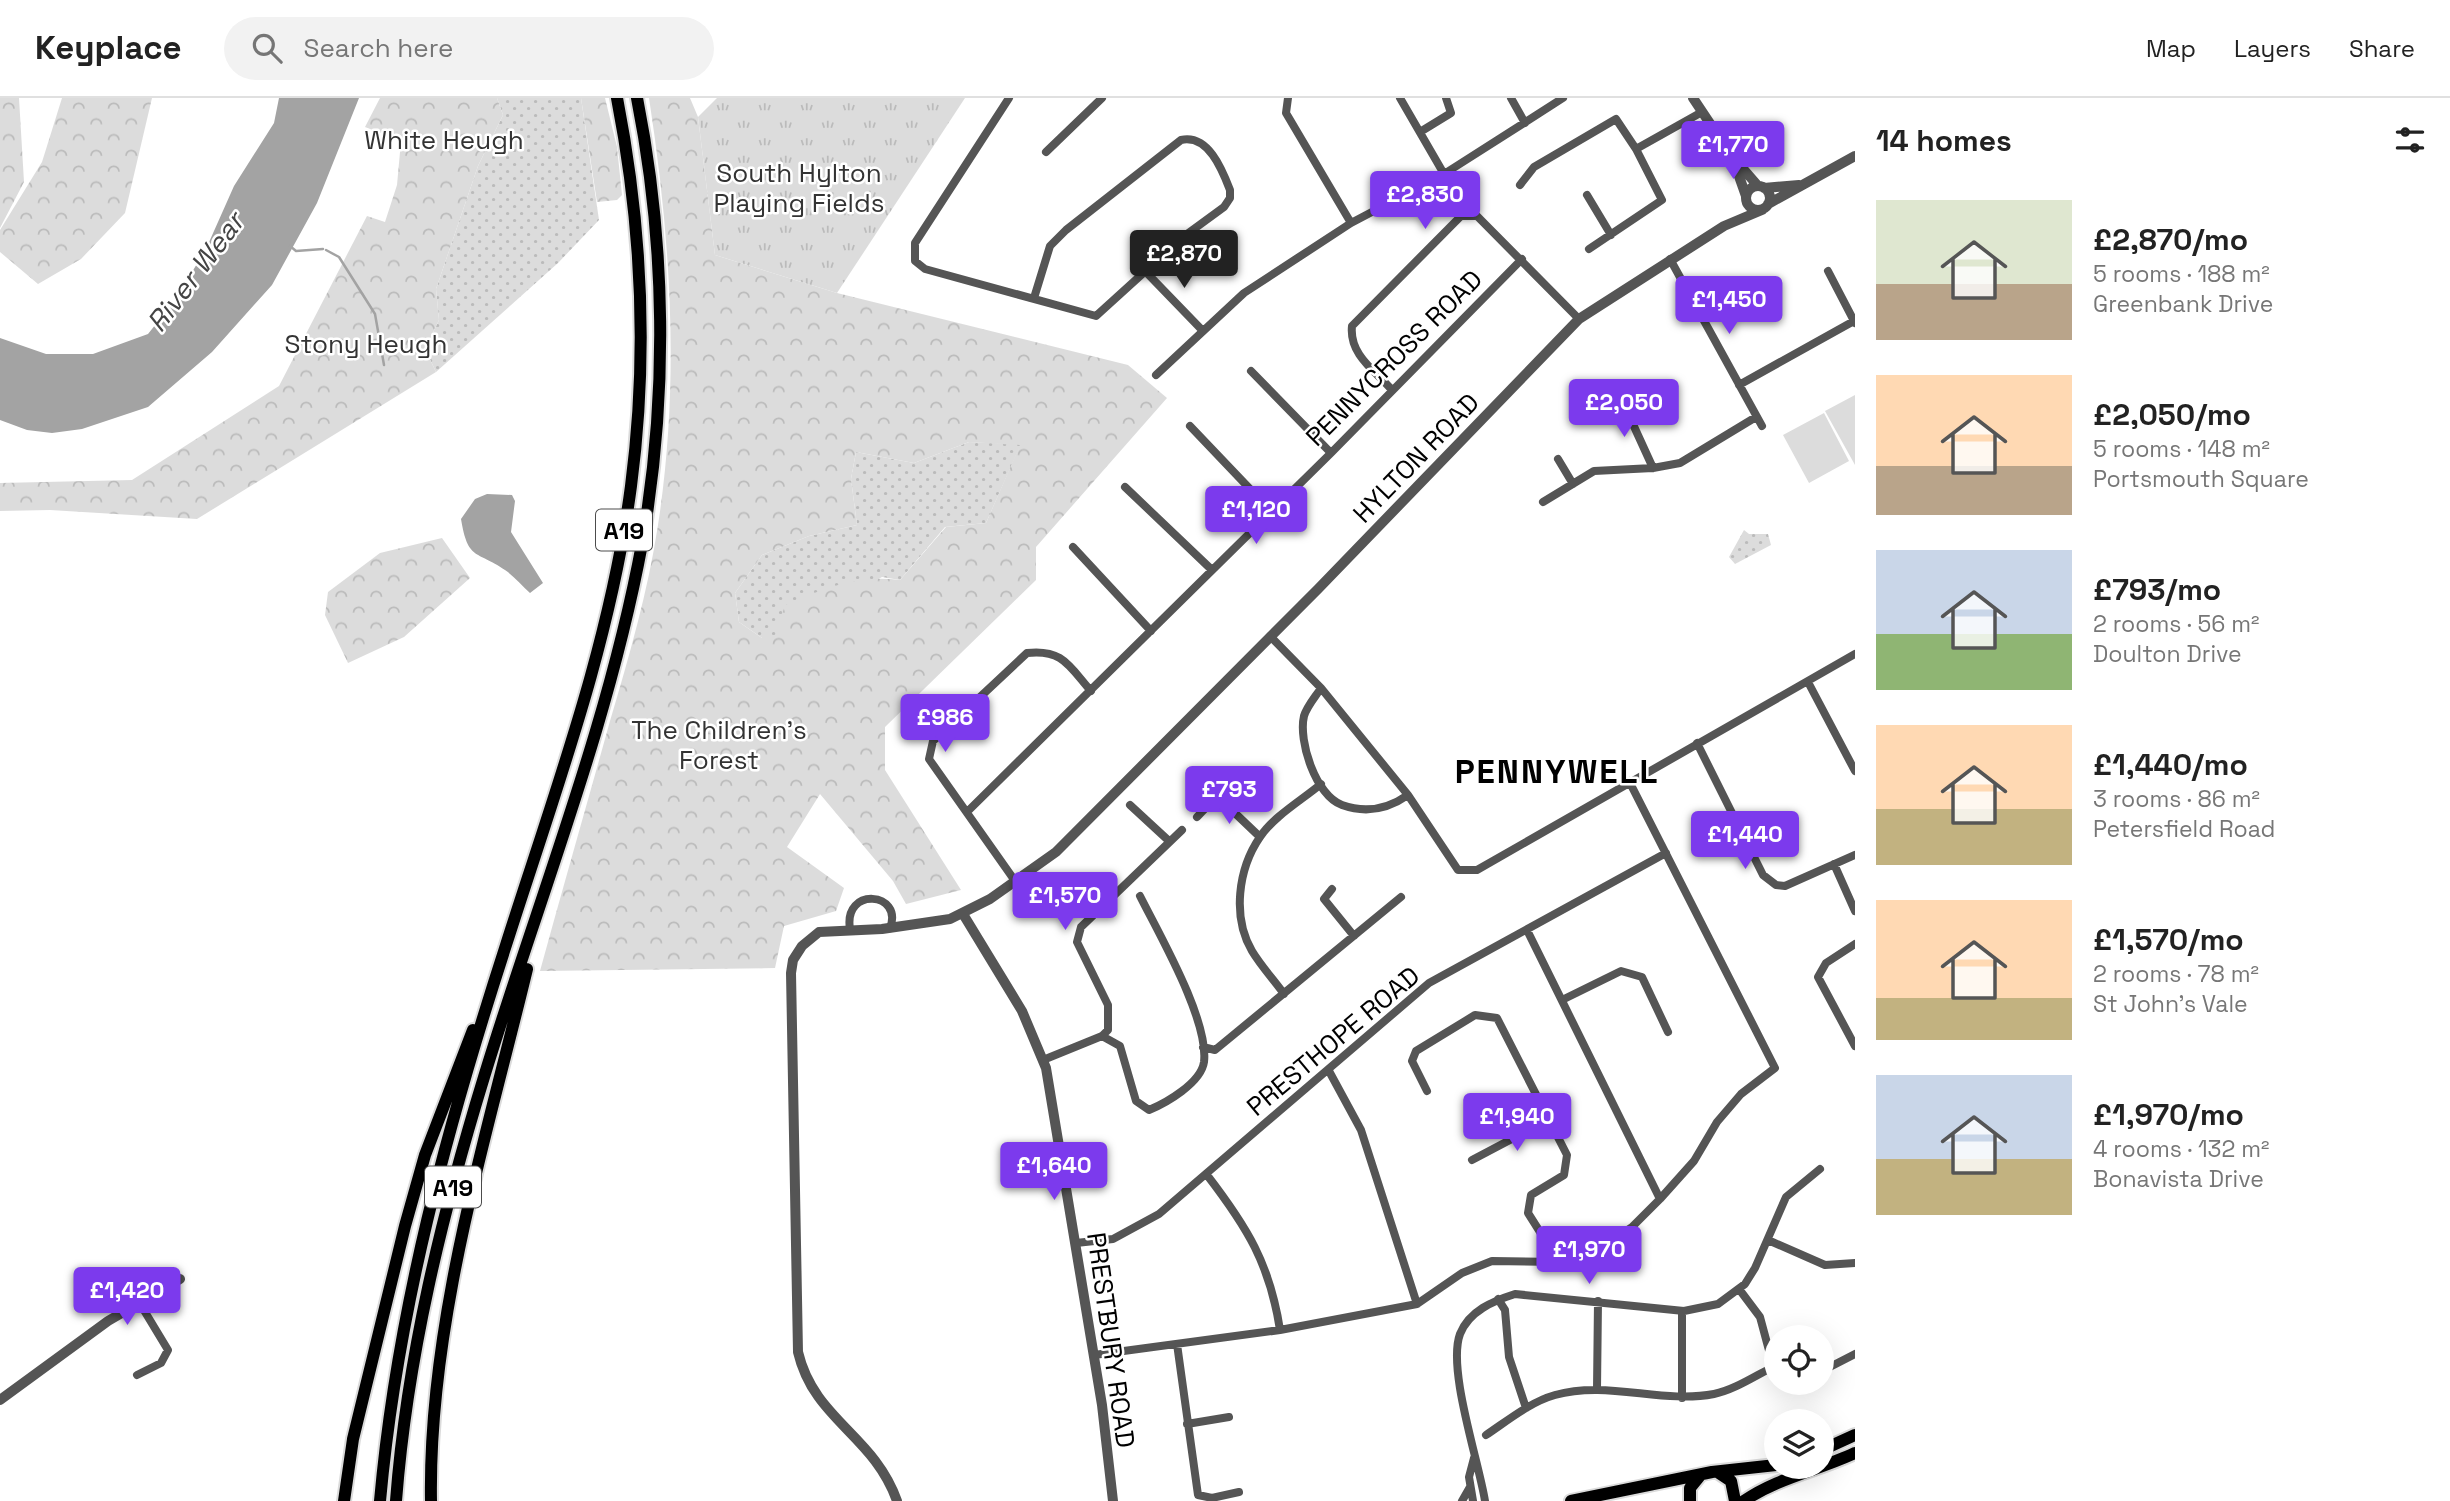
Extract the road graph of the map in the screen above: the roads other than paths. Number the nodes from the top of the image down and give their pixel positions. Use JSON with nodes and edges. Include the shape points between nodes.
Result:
{"nodes":[{"id":1,"x":617,"y":98,"type":"edge"},
{"id":2,"x":637,"y":98,"type":"edge"},
{"id":3,"x":1009,"y":98,"type":"edge"},
{"id":4,"x":1102,"y":98,"type":"edge"},
{"id":5,"x":1288,"y":98,"type":"edge"},
{"id":6,"x":1400,"y":98,"type":"edge"},
{"id":7,"x":1446,"y":98,"type":"edge"},
{"id":8,"x":1511,"y":98,"type":"edge"},
{"id":9,"x":1563,"y":98,"type":"edge"},
{"id":10,"x":1693,"y":98,"type":"edge"},
{"id":11,"x":1702,"y":111,"type":"junction"},
{"id":12,"x":1525,"y":123,"type":"junction"},
{"id":13,"x":1420,"y":132,"type":"junction"},
{"id":14,"x":1636,"y":149,"type":"junction"},
{"id":15,"x":1046,"y":152,"type":"dead end"},
{"id":16,"x":1731,"y":155,"type":"junction"},
{"id":17,"x":1854,"y":159,"type":"edge"},
{"id":18,"x":1444,"y":174,"type":"junction"},
{"id":19,"x":1804,"y":184,"type":"junction"},
{"id":20,"x":1520,"y":185,"type":"dead end"},
{"id":21,"x":1761,"y":187,"type":"junction"},
{"id":22,"x":1587,"y":195,"type":"dead end"},
{"id":23,"x":1746,"y":198,"type":"junction"},
{"id":24,"x":1765,"y":207,"type":"junction"},
{"id":25,"x":1730,"y":222,"type":"junction"},
{"id":26,"x":1351,"y":223,"type":"junction"},
{"id":27,"x":1611,"y":235,"type":"junction"},
{"id":28,"x":1590,"y":249,"type":"dead end"},
{"id":29,"x":1521,"y":259,"type":"junction"},
{"id":30,"x":1670,"y":259,"type":"junction"},
{"id":31,"x":1144,"y":271,"type":"junction"},
{"id":32,"x":1828,"y":271,"type":"dead end"},
{"id":33,"x":1034,"y":298,"type":"junction"},
{"id":34,"x":1579,"y":319,"type":"junction"},
{"id":35,"x":1855,"y":322,"type":"edge"},
{"id":36,"x":1202,"y":330,"type":"junction"},
{"id":37,"x":1251,"y":371,"type":"dead end"},
{"id":38,"x":1156,"y":374,"type":"dead end"},
{"id":39,"x":1739,"y":385,"type":"junction"},
{"id":40,"x":1391,"y":389,"type":"junction"},
{"id":41,"x":1621,"y":397,"type":"dead end"},
{"id":42,"x":1756,"y":417,"type":"junction"},
{"id":43,"x":1190,"y":426,"type":"dead end"},
{"id":44,"x":1762,"y":426,"type":"dead end"},
{"id":45,"x":1331,"y":453,"type":"junction"},
{"id":46,"x":1558,"y":458,"type":"dead end"},
{"id":47,"x":1653,"y":468,"type":"junction"},
{"id":48,"x":1573,"y":484,"type":"junction"},
{"id":49,"x":1125,"y":487,"type":"dead end"},
{"id":50,"x":1544,"y":502,"type":"dead end"},
{"id":51,"x":1270,"y":511,"type":"junction"},
{"id":52,"x":1073,"y":547,"type":"dead end"},
{"id":53,"x":1212,"y":570,"type":"junction"},
{"id":54,"x":1151,"y":631,"type":"junction"},
{"id":55,"x":1270,"y":636,"type":"junction"},
{"id":56,"x":1855,"y":654,"type":"edge"},
{"id":57,"x":1808,"y":682,"type":"junction"},
{"id":58,"x":1321,"y":688,"type":"junction"},
{"id":59,"x":1091,"y":691,"type":"junction"},
{"id":60,"x":1697,"y":743,"type":"junction"},
{"id":61,"x":1855,"y":771,"type":"edge"},
{"id":62,"x":1629,"y":781,"type":"junction"},
{"id":63,"x":1321,"y":784,"type":"junction"},
{"id":64,"x":1408,"y":795,"type":"junction"},
{"id":65,"x":1130,"y":805,"type":"dead end"},
{"id":66,"x":968,"y":811,"type":"junction"},
{"id":67,"x":1197,"y":817,"type":"dead end"},
{"id":68,"x":1182,"y":830,"type":"dead end"},
{"id":69,"x":1260,"y":837,"type":"junction"},
{"id":70,"x":1169,"y":841,"type":"junction"},
{"id":71,"x":1666,"y":853,"type":"junction"},
{"id":72,"x":1855,"y":855,"type":"edge"},
{"id":73,"x":1834,"y":864,"type":"junction"},
{"id":74,"x":1015,"y":881,"type":"junction"},
{"id":75,"x":549,"y":882,"type":"junction"},
{"id":76,"x":1332,"y":889,"type":"dead end"},
{"id":77,"x":1140,"y":896,"type":"dead end"},
{"id":78,"x":1401,"y":897,"type":"dead end"},
{"id":79,"x":1855,"y":911,"type":"edge"},
{"id":80,"x":963,"y":915,"type":"junction"},
{"id":81,"x":890,"y":928,"type":"junction"},
{"id":82,"x":850,"y":929,"type":"junction"},
{"id":83,"x":1527,"y":930,"type":"junction"},
{"id":84,"x":1354,"y":936,"type":"junction"},
{"id":85,"x":1855,"y":943,"type":"edge"},
{"id":86,"x":505,"y":947,"type":"junction"},
{"id":87,"x":1284,"y":994,"type":"junction"},
{"id":88,"x":1562,"y":1000,"type":"junction"},
{"id":89,"x":1668,"y":1032,"type":"dead end"},
{"id":90,"x":1102,"y":1036,"type":"junction"},
{"id":91,"x":1855,"y":1045,"type":"edge"},
{"id":92,"x":1203,"y":1047,"type":"junction"},
{"id":93,"x":1043,"y":1060,"type":"junction"},
{"id":94,"x":1329,"y":1071,"type":"junction"},
{"id":95,"x":1427,"y":1091,"type":"dead end"},
{"id":96,"x":1548,"y":1120,"type":"junction"},
{"id":97,"x":1472,"y":1160,"type":"dead end"},
{"id":98,"x":1821,"y":1169,"type":"dead end"},
{"id":99,"x":1207,"y":1175,"type":"junction"},
{"id":100,"x":1660,"y":1199,"type":"junction"},
{"id":101,"x":1768,"y":1240,"type":"junction"},
{"id":102,"x":1076,"y":1243,"type":"junction"},
{"id":103,"x":1559,"y":1262,"type":"junction"},
{"id":104,"x":1855,"y":1263,"type":"edge"},
{"id":105,"x":180,"y":1279,"type":"dead end"},
{"id":106,"x":1740,"y":1289,"type":"junction"},
{"id":107,"x":1498,"y":1299,"type":"junction"},
{"id":108,"x":1598,"y":1301,"type":"junction"},
{"id":109,"x":139,"y":1302,"type":"junction"},
{"id":110,"x":1417,"y":1304,"type":"junction"},
{"id":111,"x":1682,"y":1311,"type":"junction"},
{"id":112,"x":1280,"y":1330,"type":"junction"},
{"id":113,"x":1764,"y":1332,"type":"edge"},
{"id":114,"x":1177,"y":1344,"type":"junction"},
{"id":115,"x":1855,"y":1354,"type":"edge"},
{"id":116,"x":1094,"y":1355,"type":"junction"},
{"id":117,"x":1834,"y":1365,"type":"edge"},
{"id":118,"x":1764,"y":1373,"type":"edge"},
{"id":119,"x":137,"y":1375,"type":"dead end"},
{"id":120,"x":1597,"y":1389,"type":"junction"},
{"id":121,"x":1682,"y":1398,"type":"junction"},
{"id":122,"x":0,"y":1400,"type":"edge"},
{"id":123,"x":1525,"y":1408,"type":"junction"},
{"id":124,"x":1228,"y":1417,"type":"dead end"},
{"id":125,"x":1187,"y":1424,"type":"junction"},
{"id":126,"x":1486,"y":1435,"type":"dead end"},
{"id":127,"x":1855,"y":1435,"type":"edge"},
{"id":128,"x":1834,"y":1445,"type":"edge"},
{"id":129,"x":1855,"y":1453,"type":"edge"},
{"id":130,"x":1474,"y":1458,"type":"junction"},
{"id":131,"x":1764,"y":1467,"type":"edge"},
{"id":132,"x":1719,"y":1473,"type":"junction"},
{"id":133,"x":1699,"y":1477,"type":"junction"},
{"id":134,"x":1470,"y":1487,"type":"junction"},
{"id":135,"x":1240,"y":1492,"type":"dead end"},
{"id":136,"x":344,"y":1501,"type":"edge"},
{"id":137,"x":380,"y":1501,"type":"edge"},
{"id":138,"x":396,"y":1501,"type":"edge"},
{"id":139,"x":431,"y":1501,"type":"edge"},
{"id":140,"x":897,"y":1501,"type":"edge"},
{"id":141,"x":1113,"y":1501,"type":"edge"},
{"id":142,"x":1462,"y":1501,"type":"edge"},
{"id":143,"x":1473,"y":1501,"type":"edge"},
{"id":144,"x":1485,"y":1501,"type":"edge"},
{"id":145,"x":1571,"y":1501,"type":"edge"},
{"id":146,"x":1690,"y":1501,"type":"edge"},
{"id":147,"x":1735,"y":1501,"type":"edge"},
{"id":148,"x":1744,"y":1501,"type":"edge"}],
"edges":[{"from":1,"to":86,"type":"main road","number":"A19","via":[[632,186],[641,334],[630,488],[595,667]]},
{"from":2,"to":75,"type":"main road","number":"A19","via":[[660,280],[659,383],[650,492],[614,668]]},
{"from":3,"to":33,"type":"street","via":[[921,232],[914,256],[925,269]]},
{"from":4,"to":15,"type":"street"},
{"from":5,"to":26,"type":"street","via":[[1286,113]]},
{"from":6,"to":13,"type":"street"},
{"from":7,"to":13,"type":"street","via":[[1451,113]]},
{"from":8,"to":12,"type":"street"},
{"from":9,"to":12,"type":"street"},
{"from":10,"to":11,"type":"street"},
{"from":11,"to":14,"type":"street"},
{"from":11,"to":16,"type":"street"},
{"from":12,"to":18,"type":"street"},
{"from":13,"to":18,"type":"street"},
{"from":14,"to":20,"type":"street","via":[[1616,119],[1534,167]]},
{"from":14,"to":27,"type":"street","via":[[1662,200]]},
{"from":16,"to":21,"type":"street"},
{"from":16,"to":23,"type":"street"},
{"from":17,"to":19,"type":"street","name":"HYLTON ROAD"},
{"from":18,"to":26,"type":"street"},
{"from":19,"to":21,"type":"street","name":"HYLTON ROAD"},
{"from":19,"to":24,"type":"street","name":"HYLTON ROAD"},
{"from":21,"to":23,"type":"street","via":[[1749,190]]},
{"from":21,"to":24,"type":"street","via":[[1770,196]]},
{"from":22,"to":27,"type":"street"},
{"from":23,"to":24,"type":"street","via":[[1750,208]]},
{"from":23,"to":25,"type":"street","name":"HYLTON ROAD"},
{"from":24,"to":25,"type":"street","name":"HYLTON ROAD"},
{"from":25,"to":30,"type":"street","name":"HYLTON ROAD"},
{"from":26,"to":36,"type":"street","via":[[1244,293]]},
{"from":27,"to":28,"type":"street"},
{"from":29,"to":34,"type":"street"},
{"from":29,"to":40,"type":"street","name":"PENNYCROSS ROAD"},
{"from":29,"to":40,"type":"street","via":[[1477,216],[1461,216],[1352,326],[1350,341],[1358,354]]},
{"from":30,"to":34,"type":"street","name":"HYLTON ROAD"},
{"from":30,"to":39,"type":"street"},
{"from":31,"to":33,"type":"street","via":[[1096,316]]},
{"from":31,"to":33,"type":"street","via":[[1230,198],[1227,183],[1205,144],[1191,138],[1181,140],[1050,246]]},
{"from":31,"to":36,"type":"street"},
{"from":32,"to":35,"type":"street"},
{"from":34,"to":55,"type":"street","name":"HYLTON ROAD"},
{"from":35,"to":39,"type":"street"},
{"from":36,"to":38,"type":"street"},
{"from":37,"to":45,"type":"street"},
{"from":39,"to":42,"type":"street"},
{"from":40,"to":45,"type":"street","name":"PENNYCROSS ROAD"},
{"from":41,"to":47,"type":"street"},
{"from":42,"to":44,"type":"street"},
{"from":42,"to":47,"type":"street","via":[[1681,463]]},
{"from":43,"to":51,"type":"street"},
{"from":45,"to":51,"type":"street","name":"PENNYCROSS ROAD"},
{"from":46,"to":48,"type":"street"},
{"from":47,"to":48,"type":"street","via":[[1594,471]]},
{"from":48,"to":50,"type":"street"},
{"from":49,"to":53,"type":"street"},
{"from":51,"to":53,"type":"street","name":"PENNYCROSS ROAD"},
{"from":52,"to":54,"type":"street"},
{"from":53,"to":54,"type":"street","name":"PENNYCROSS ROAD"},
{"from":54,"to":59,"type":"street","name":"PENNYCROSS ROAD"},
{"from":55,"to":58,"type":"street"},
{"from":55,"to":74,"type":"street","name":"HYLTON ROAD","via":[[1056,852]]},
{"from":56,"to":57,"type":"street"},
{"from":57,"to":60,"type":"street"},
{"from":57,"to":61,"type":"street"},
{"from":58,"to":63,"type":"street","via":[[1305,713],[1302,735],[1307,759]]},
{"from":58,"to":64,"type":"street"},
{"from":59,"to":66,"type":"street","name":"PENNYCROSS ROAD"},
{"from":59,"to":66,"type":"street","via":[[1058,654],[1027,653],[933,741],[929,759]]},
{"from":60,"to":62,"type":"street"},
{"from":60,"to":73,"type":"street","via":[[1763,876],[1785,886]]},
{"from":62,"to":64,"type":"street","via":[[1477,870],[1458,870]]},
{"from":62,"to":71,"type":"street"},
{"from":63,"to":64,"type":"street","via":[[1339,804],[1363,809],[1388,808]]},
{"from":63,"to":69,"type":"street"},
{"from":65,"to":70,"type":"street"},
{"from":66,"to":74,"type":"street"},
{"from":67,"to":69,"type":"street","via":[[1217,796]]},
{"from":68,"to":70,"type":"street"},
{"from":69,"to":87,"type":"street","via":[[1243,877],[1241,914],[1251,949]]},
{"from":70,"to":90,"type":"street","via":[[1081,927],[1077,942],[1108,1005],[1108,1030]]},
{"from":71,"to":83,"type":"street","name":"PRESTHOPE ROAD"},
{"from":71,"to":100,"type":"street","via":[[1775,1068],[1741,1094],[1717,1122],[1694,1161]]},
{"from":72,"to":73,"type":"street"},
{"from":73,"to":79,"type":"street"},
{"from":74,"to":80,"type":"street","name":"HYLTON ROAD"},
{"from":75,"to":138,"type":"main road","number":"A19","via":[[485,1074],[441,1230],[410,1391]]},
{"from":75,"to":139,"type":"main road","via":[[446,1321],[431,1450]]},
{"from":76,"to":84,"type":"street","via":[[1324,899]]},
{"from":77,"to":92,"type":"street","via":[[1182,981]]},
{"from":78,"to":84,"type":"street"},
{"from":80,"to":81,"type":"street"},
{"from":80,"to":93,"type":"street","name":"PRESTBURY ROAD","via":[[1022,1011]]},
{"from":81,"to":82,"type":"street"},
{"from":81,"to":82,"type":"street","via":[[892,911],[874,898],[853,908]]},
{"from":82,"to":140,"type":"street","via":[[819,932],[802,946],[791,973],[798,1352],[803,1375],[815,1396],[872,1454]]},
{"from":83,"to":88,"type":"street"},
{"from":83,"to":94,"type":"street","name":"PRESTHOPE ROAD","via":[[1429,983]]},
{"from":84,"to":87,"type":"street"},
{"from":85,"to":91,"type":"street","via":[[1826,963],[1818,977]]},
{"from":86,"to":136,"type":"main road","via":[[425,1155],[372,1357]]},
{"from":86,"to":137,"type":"main road","number":"A19","via":[[421,1244],[389,1419]]},
{"from":87,"to":92,"type":"street","via":[[1215,1050]]},
{"from":88,"to":89,"type":"street","via":[[1621,971],[1642,977]]},
{"from":88,"to":100,"type":"street"},
{"from":90,"to":92,"type":"street","via":[[1120,1046],[1136,1101],[1149,1110],[1165,1104],[1196,1078],[1204,1064]]},
{"from":90,"to":93,"type":"street"},
{"from":93,"to":102,"type":"street","name":"PRESTBURY ROAD"},
{"from":94,"to":99,"type":"street","name":"PRESTHOPE ROAD"},
{"from":94,"to":110,"type":"street","via":[[1361,1130]]},
{"from":95,"to":96,"type":"street","via":[[1412,1061],[1416,1051],[1475,1015],[1497,1018]]},
{"from":96,"to":97,"type":"street"},
{"from":96,"to":103,"type":"street","via":[[1567,1155],[1564,1175],[1531,1195],[1528,1213]]},
{"from":98,"to":101,"type":"street","via":[[1786,1197]]},
{"from":99,"to":102,"type":"street","name":"PRESTHOPE ROAD","via":[[1159,1214],[1113,1239]]},
{"from":99,"to":112,"type":"street","via":[[1240,1218],[1257,1250],[1274,1290]]},
{"from":100,"to":103,"type":"street","via":[[1632,1227],[1601,1248]]},
{"from":101,"to":104,"type":"street","via":[[1825,1265]]},
{"from":101,"to":106,"type":"street"},
{"from":102,"to":116,"type":"street","name":"PRESTBURY ROAD"},
{"from":103,"to":110,"type":"street","via":[[1492,1261],[1462,1273]]},
{"from":105,"to":109,"type":"street"},
{"from":106,"to":111,"type":"street","via":[[1718,1304]]},
{"from":106,"to":113,"type":"street","via":[[1760,1317]]},
{"from":107,"to":108,"type":"street","via":[[1538,1294]]},
{"from":107,"to":123,"type":"street","via":[[1505,1310],[1509,1357]]},
{"from":107,"to":130,"type":"street","via":[[1474,1314],[1460,1335],[1457,1357]]},
{"from":108,"to":111,"type":"street"},
{"from":108,"to":120,"type":"street"},
{"from":109,"to":119,"type":"street","via":[[168,1350],[160,1363]]},
{"from":109,"to":122,"type":"street"},
{"from":110,"to":112,"type":"street"},
{"from":111,"to":121,"type":"street"},
{"from":112,"to":114,"type":"street"},
{"from":114,"to":116,"type":"street"},
{"from":114,"to":125,"type":"street"},
{"from":115,"to":117,"type":"street"},
{"from":116,"to":141,"type":"street","name":"PRESTBURY ROAD"},
{"from":118,"to":121,"type":"street","via":[[1717,1394]]},
{"from":120,"to":121,"type":"street"},
{"from":120,"to":123,"type":"street","via":[[1553,1395]]},
{"from":123,"to":126,"type":"street"},
{"from":124,"to":125,"type":"street"},
{"from":125,"to":135,"type":"street","via":[[1198,1495],[1212,1498]]},
{"from":127,"to":128,"type":"main road"},
{"from":129,"to":148,"type":"main road","via":[[1761,1489]]},
{"from":130,"to":134,"type":"street"},
{"from":130,"to":144,"type":"street"},
{"from":131,"to":132,"type":"main road"},
{"from":132,"to":133,"type":"main road"},
{"from":132,"to":147,"type":"main road","via":[[1731,1481]]},
{"from":133,"to":145,"type":"main road"},
{"from":133,"to":146,"type":"main road","via":[[1690,1488]]},
{"from":134,"to":142,"type":"street"},
{"from":134,"to":143,"type":"street"}]}
